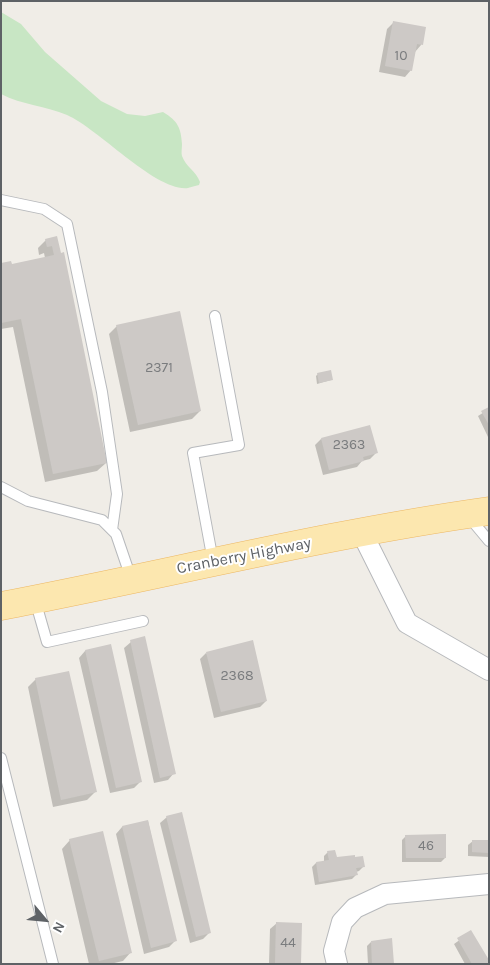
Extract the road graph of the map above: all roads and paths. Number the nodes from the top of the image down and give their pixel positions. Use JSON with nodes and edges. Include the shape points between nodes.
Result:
{"nodes":[{"id":1,"x":1,"y":200,"type":"edge"},
{"id":2,"x":215,"y":316,"type":"dead end"},
{"id":3,"x":1,"y":487,"type":"edge"},
{"id":4,"x":478,"y":513,"type":"edge"},
{"id":5,"x":112,"y":530,"type":"junction"},
{"id":6,"x":362,"y":532,"type":"junction"},
{"id":7,"x":489,"y":541,"type":"edge"},
{"id":8,"x":213,"y":562,"type":"junction"},
{"id":9,"x":132,"y":578,"type":"junction"},
{"id":10,"x":35,"y":600,"type":"junction"},
{"id":11,"x":1,"y":606,"type":"edge"},
{"id":12,"x":143,"y":621,"type":"dead end"},
{"id":13,"x":489,"y":670,"type":"edge"},
{"id":14,"x":1,"y":758,"type":"edge"},
{"id":15,"x":489,"y":884,"type":"edge"},
{"id":16,"x":53,"y":964,"type":"edge"},
{"id":17,"x":337,"y":964,"type":"edge"}],
"edges":[{"from":1,"to":5,"type":"lane","via":[[44,209],[67,224],[102,392],[117,494]]},
{"from":2,"to":8,"type":"lane","via":[[238,445],[193,453]]},
{"from":3,"to":5,"type":"lane","via":[[28,501],[102,520]]},
{"from":4,"to":6,"type":"main road","name":"Cranberry Highway"},
{"from":4,"to":7,"type":"lane"},
{"from":5,"to":9,"type":"lane"},
{"from":6,"to":8,"type":"main road","name":"Cranberry Highway"},
{"from":6,"to":13,"type":"street","via":[[406,623]]},
{"from":8,"to":9,"type":"main road","name":"Cranberry Highway"},
{"from":9,"to":10,"type":"main road","name":"Cranberry Highway"},
{"from":10,"to":11,"type":"main road","name":"Cranberry Highway"},
{"from":10,"to":12,"type":"lane","via":[[47,642]]},
{"from":14,"to":16,"type":"lane"},
{"from":15,"to":17,"type":"street","via":[[385,894],[355,908],[342,922],[334,951]]}]}
